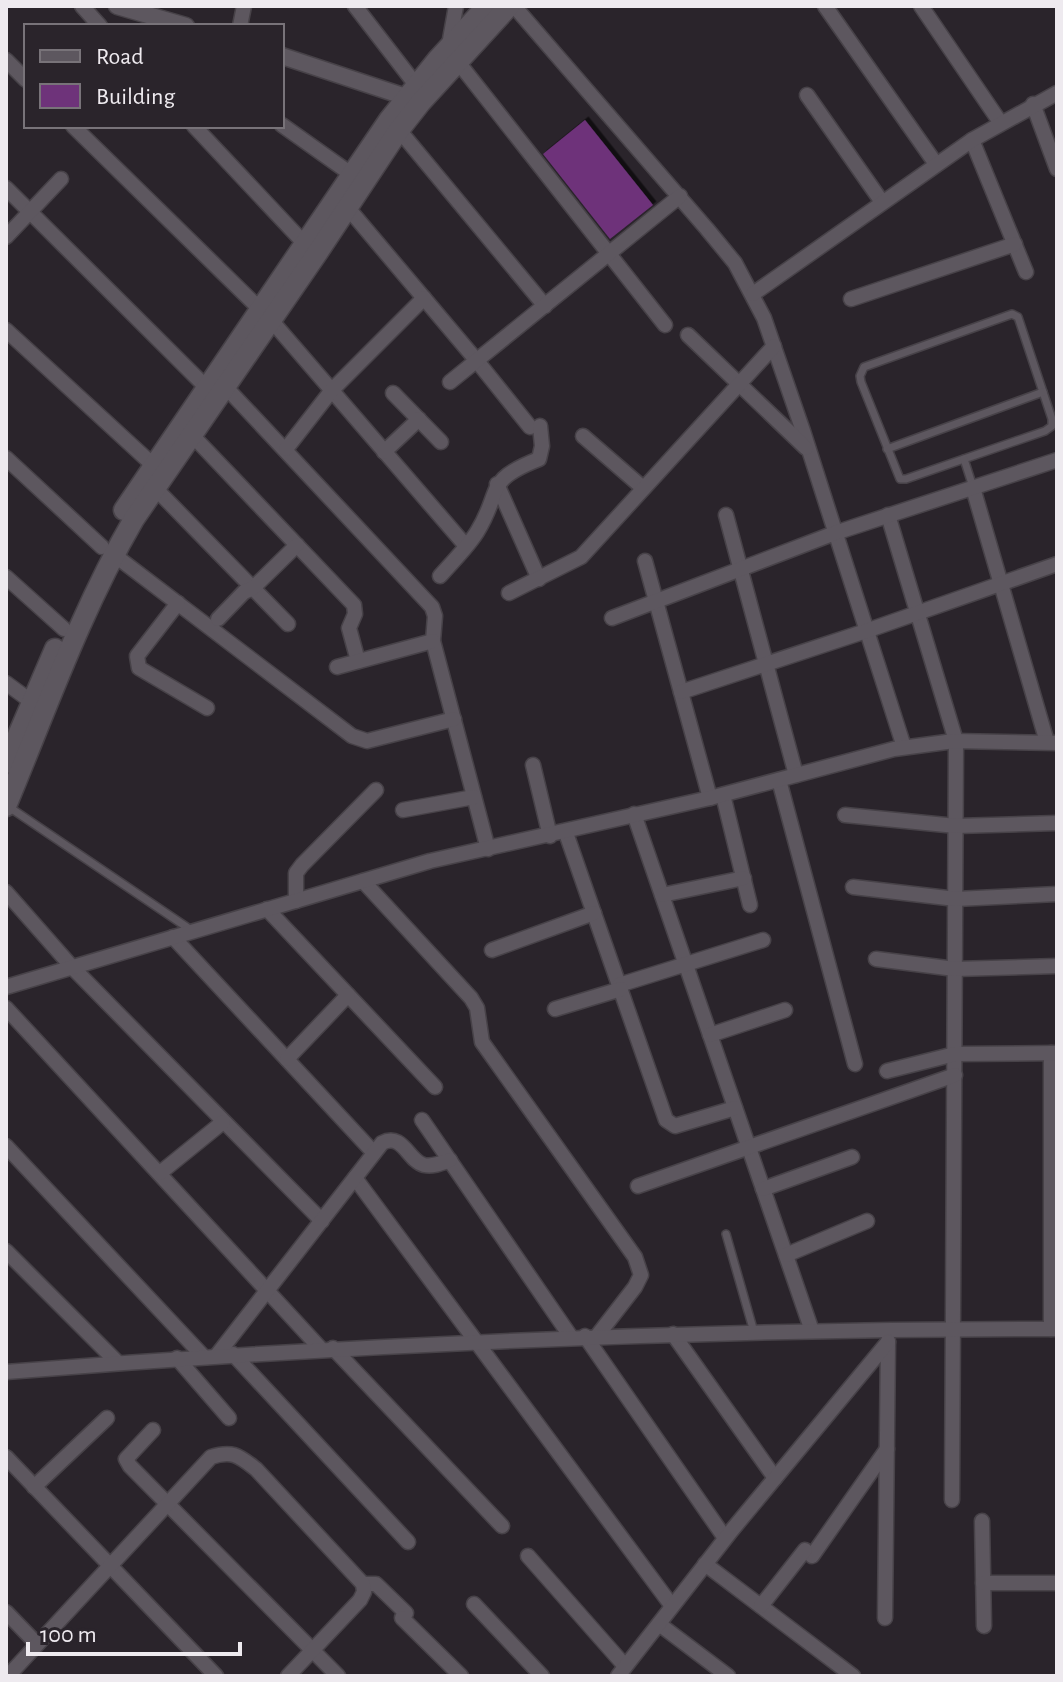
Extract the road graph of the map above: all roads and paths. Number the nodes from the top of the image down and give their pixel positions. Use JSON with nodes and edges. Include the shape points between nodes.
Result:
{"nodes":[{"id":1,"x":82,"y":6,"type":"edge"},
{"id":2,"x":117,"y":6,"type":"edge"},
{"id":3,"x":355,"y":6,"type":"edge"},
{"id":4,"x":456,"y":6,"type":"edge"},
{"id":5,"x":487,"y":6,"type":"edge"},
{"id":6,"x":512,"y":6,"type":"edge"},
{"id":7,"x":825,"y":6,"type":"edge"},
{"id":8,"x":921,"y":6,"type":"edge"},
{"id":9,"x":153,"y":11,"type":"edge"},
{"id":10,"x":98,"y":24,"type":"edge"},
{"id":11,"x":182,"y":24,"type":"edge"},
{"id":12,"x":453,"y":55,"type":"junction"},
{"id":13,"x":284,"y":57,"type":"edge"},
{"id":14,"x":6,"y":60,"type":"edge"},
{"id":15,"x":24,"y":78,"type":"edge"},
{"id":16,"x":1057,"y":93,"type":"edge"},
{"id":17,"x":807,"y":95,"type":"dead end"},
{"id":18,"x":413,"y":96,"type":"junction"},
{"id":19,"x":1033,"y":104,"type":"junction"},
{"id":20,"x":1000,"y":122,"type":"junction"},
{"id":21,"x":284,"y":126,"type":"edge"},
{"id":22,"x":75,"y":128,"type":"edge"},
{"id":23,"x":196,"y":128,"type":"edge"},
{"id":24,"x":399,"y":130,"type":"junction"},
{"id":25,"x":972,"y":140,"type":"junction"},
{"id":26,"x":936,"y":164,"type":"junction"},
{"id":27,"x":1057,"y":169,"type":"edge"},
{"id":28,"x":351,"y":174,"type":"junction"},
{"id":29,"x":61,"y":179,"type":"dead end"},
{"id":30,"x":6,"y":188,"type":"edge"},
{"id":31,"x":680,"y":196,"type":"junction"},
{"id":32,"x":882,"y":202,"type":"junction"},
{"id":33,"x":348,"y":208,"type":"junction"},
{"id":34,"x":31,"y":212,"type":"junction"},
{"id":35,"x":6,"y":237,"type":"edge"},
{"id":36,"x":304,"y":243,"type":"junction"},
{"id":37,"x":1015,"y":244,"type":"junction"},
{"id":38,"x":609,"y":255,"type":"junction"},
{"id":39,"x":1026,"y":272,"type":"dead end"},
{"id":40,"x":753,"y":294,"type":"junction"},
{"id":41,"x":424,"y":298,"type":"junction"},
{"id":42,"x":851,"y":299,"type":"dead end"},
{"id":43,"x":545,"y":306,"type":"junction"},
{"id":44,"x":265,"y":315,"type":"junction"},
{"id":45,"x":665,"y":325,"type":"dead end"},
{"id":46,"x":6,"y":330,"type":"edge"},
{"id":47,"x":688,"y":335,"type":"dead end"},
{"id":48,"x":774,"y":346,"type":"junction"},
{"id":49,"x":477,"y":361,"type":"junction"},
{"id":50,"x":450,"y":382,"type":"dead end"},
{"id":51,"x":215,"y":383,"type":"junction"},
{"id":52,"x":739,"y":384,"type":"junction"},
{"id":53,"x":332,"y":390,"type":"junction"},
{"id":54,"x":1043,"y":392,"type":"junction"},
{"id":55,"x":393,"y":393,"type":"dead end"},
{"id":56,"x":419,"y":419,"type":"junction"},
{"id":57,"x":191,"y":434,"type":"junction"},
{"id":58,"x":583,"y":436,"type":"dead end"},
{"id":59,"x":441,"y":442,"type":"dead end"},
{"id":60,"x":286,"y":449,"type":"junction"},
{"id":61,"x":887,"y":449,"type":"junction"},
{"id":62,"x":809,"y":450,"type":"junction"},
{"id":63,"x":384,"y":452,"type":"junction"},
{"id":64,"x":6,"y":458,"type":"edge"},
{"id":65,"x":964,"y":459,"type":"junction"},
{"id":66,"x":1057,"y":460,"type":"edge"},
{"id":67,"x":153,"y":465,"type":"junction"},
{"id":68,"x":497,"y":484,"type":"junction"},
{"id":69,"x":154,"y":487,"type":"junction"},
{"id":70,"x":643,"y":488,"type":"junction"},
{"id":71,"x":973,"y":488,"type":"junction"},
{"id":72,"x":726,"y":515,"type":"dead end"},
{"id":73,"x":888,"y":515,"type":"junction"},
{"id":74,"x":835,"y":533,"type":"junction"},
{"id":75,"x":297,"y":545,"type":"junction"},
{"id":76,"x":466,"y":546,"type":"junction"},
{"id":77,"x":108,"y":551,"type":"junction"},
{"id":78,"x":645,"y":561,"type":"dead end"},
{"id":79,"x":1057,"y":564,"type":"edge"},
{"id":80,"x":741,"y":569,"type":"junction"},
{"id":81,"x":440,"y":576,"type":"dead end"},
{"id":82,"x":6,"y":577,"type":"edge"},
{"id":83,"x":539,"y":579,"type":"junction"},
{"id":84,"x":1001,"y":583,"type":"junction"},
{"id":85,"x":253,"y":588,"type":"junction"},
{"id":86,"x":509,"y":593,"type":"dead end"},
{"id":87,"x":656,"y":601,"type":"junction"},
{"id":88,"x":178,"y":603,"type":"junction"},
{"id":89,"x":918,"y":613,"type":"junction"},
{"id":90,"x":612,"y":618,"type":"dead end"},
{"id":91,"x":218,"y":619,"type":"dead end"},
{"id":92,"x":288,"y":624,"type":"dead end"},
{"id":93,"x":64,"y":629,"type":"junction"},
{"id":94,"x":866,"y":631,"type":"junction"},
{"id":95,"x":433,"y":641,"type":"junction"},
{"id":96,"x":358,"y":661,"type":"junction"},
{"id":97,"x":766,"y":664,"type":"junction"},
{"id":98,"x":337,"y":667,"type":"dead end"},
{"id":99,"x":6,"y":683,"type":"edge"},
{"id":100,"x":681,"y":692,"type":"junction"},
{"id":101,"x":32,"y":702,"type":"junction"},
{"id":102,"x":207,"y":708,"type":"dead end"},
{"id":103,"x":454,"y":719,"type":"junction"},
{"id":104,"x":956,"y":741,"type":"junction"},
{"id":105,"x":1052,"y":742,"type":"edge"},
{"id":106,"x":904,"y":747,"type":"junction"},
{"id":107,"x":9,"y":748,"type":"edge"},
{"id":108,"x":533,"y":765,"type":"dead end"},
{"id":109,"x":796,"y":775,"type":"junction"},
{"id":110,"x":779,"y":780,"type":"junction"},
{"id":111,"x":376,"y":790,"type":"dead end"},
{"id":112,"x":717,"y":796,"type":"junction"},
{"id":113,"x":474,"y":797,"type":"junction"},
{"id":114,"x":6,"y":806,"type":"edge"},
{"id":115,"x":403,"y":810,"type":"dead end"},
{"id":116,"x":634,"y":814,"type":"junction"},
{"id":117,"x":845,"y":815,"type":"dead end"},
{"id":118,"x":1057,"y":823,"type":"edge"},
{"id":119,"x":956,"y":826,"type":"junction"},
{"id":120,"x":566,"y":833,"type":"junction"},
{"id":121,"x":550,"y":836,"type":"junction"},
{"id":122,"x":488,"y":849,"type":"junction"},
{"id":123,"x":744,"y":878,"type":"junction"},
{"id":124,"x":363,"y":881,"type":"junction"},
{"id":125,"x":853,"y":887,"type":"dead end"},
{"id":126,"x":6,"y":892,"type":"edge"},
{"id":127,"x":1057,"y":894,"type":"edge"},
{"id":128,"x":662,"y":895,"type":"junction"},
{"id":129,"x":956,"y":899,"type":"junction"},
{"id":130,"x":296,"y":901,"type":"junction"},
{"id":131,"x":750,"y":905,"type":"dead end"},
{"id":132,"x":267,"y":909,"type":"junction"},
{"id":133,"x":594,"y":913,"type":"junction"},
{"id":134,"x":193,"y":932,"type":"junction"},
{"id":135,"x":173,"y":937,"type":"junction"},
{"id":136,"x":763,"y":940,"type":"dead end"},
{"id":137,"x":492,"y":950,"type":"dead end"},
{"id":138,"x":876,"y":959,"type":"dead end"},
{"id":139,"x":685,"y":963,"type":"junction"},
{"id":140,"x":1057,"y":966,"type":"edge"},
{"id":141,"x":72,"y":967,"type":"junction"},
{"id":142,"x":955,"y":969,"type":"junction"},
{"id":143,"x":6,"y":987,"type":"edge"},
{"id":144,"x":620,"y":987,"type":"junction"},
{"id":145,"x":348,"y":995,"type":"junction"},
{"id":146,"x":6,"y":1008,"type":"edge"},
{"id":147,"x":555,"y":1009,"type":"dead end"},
{"id":148,"x":785,"y":1010,"type":"dead end"},
{"id":149,"x":710,"y":1035,"type":"junction"},
{"id":150,"x":1054,"y":1053,"type":"edge"},
{"id":151,"x":955,"y":1054,"type":"junction"},
{"id":152,"x":287,"y":1059,"type":"junction"},
{"id":153,"x":855,"y":1064,"type":"dead end"},
{"id":154,"x":887,"y":1071,"type":"dead end"},
{"id":155,"x":955,"y":1075,"type":"junction"},
{"id":156,"x":435,"y":1087,"type":"dead end"},
{"id":157,"x":735,"y":1108,"type":"junction"},
{"id":158,"x":422,"y":1120,"type":"dead end"},
{"id":159,"x":223,"y":1122,"type":"junction"},
{"id":160,"x":1054,"y":1144,"type":"edge"},
{"id":161,"x":6,"y":1146,"type":"edge"},
{"id":162,"x":749,"y":1147,"type":"junction"},
{"id":163,"x":374,"y":1153,"type":"junction"},
{"id":164,"x":852,"y":1157,"type":"dead end"},
{"id":165,"x":450,"y":1160,"type":"junction"},
{"id":166,"x":160,"y":1173,"type":"junction"},
{"id":167,"x":355,"y":1178,"type":"junction"},
{"id":168,"x":638,"y":1186,"type":"dead end"},
{"id":169,"x":763,"y":1189,"type":"junction"},
{"id":170,"x":322,"y":1221,"type":"junction"},
{"id":171,"x":867,"y":1221,"type":"dead end"},
{"id":172,"x":726,"y":1234,"type":"dead end"},
{"id":173,"x":1054,"y":1235,"type":"edge"},
{"id":174,"x":6,"y":1251,"type":"edge"},
{"id":175,"x":786,"y":1255,"type":"junction"},
{"id":176,"x":268,"y":1289,"type":"junction"},
{"id":177,"x":954,"y":1329,"type":"junction"},
{"id":178,"x":1054,"y":1329,"type":"edge"},
{"id":179,"x":812,"y":1331,"type":"junction"},
{"id":180,"x":754,"y":1332,"type":"junction"},
{"id":181,"x":673,"y":1334,"type":"junction"},
{"id":182,"x":888,"y":1335,"type":"junction"},
{"id":183,"x":584,"y":1336,"type":"junction"},
{"id":184,"x":476,"y":1341,"type":"junction"},
{"id":185,"x":327,"y":1349,"type":"junction"},
{"id":186,"x":233,"y":1354,"type":"junction"},
{"id":187,"x":210,"y":1356,"type":"junction"},
{"id":188,"x":177,"y":1358,"type":"junction"},
{"id":189,"x":118,"y":1363,"type":"junction"},
{"id":190,"x":6,"y":1372,"type":"edge"},
{"id":191,"x":107,"y":1418,"type":"dead end"},
{"id":192,"x":229,"y":1418,"type":"dead end"},
{"id":193,"x":153,"y":1430,"type":"dead end"},
{"id":194,"x":887,"y":1449,"type":"junction"},
{"id":195,"x":6,"y":1457,"type":"edge"},
{"id":196,"x":775,"y":1478,"type":"junction"},
{"id":197,"x":34,"y":1487,"type":"junction"},
{"id":198,"x":952,"y":1500,"type":"dead end"},
{"id":199,"x":167,"y":1505,"type":"junction"},
{"id":200,"x":982,"y":1521,"type":"dead end"},
{"id":201,"x":502,"y":1526,"type":"dead end"},
{"id":202,"x":725,"y":1538,"type":"junction"},
{"id":203,"x":408,"y":1542,"type":"dead end"},
{"id":204,"x":528,"y":1556,"type":"dead end"},
{"id":205,"x":705,"y":1564,"type":"junction"},
{"id":206,"x":109,"y":1567,"type":"junction"},
{"id":207,"x":983,"y":1583,"type":"junction"},
{"id":208,"x":1057,"y":1583,"type":"edge"},
{"id":209,"x":363,"y":1584,"type":"junction"},
{"id":210,"x":474,"y":1604,"type":"dead end"},
{"id":211,"x":672,"y":1606,"type":"junction"},
{"id":212,"x":761,"y":1606,"type":"junction"},
{"id":213,"x":6,"y":1612,"type":"edge"},
{"id":214,"x":885,"y":1618,"type":"dead end"},
{"id":215,"x":659,"y":1624,"type":"junction"},
{"id":216,"x":984,"y":1626,"type":"dead end"},
{"id":217,"x":37,"y":1644,"type":"junction"},
{"id":218,"x":311,"y":1651,"type":"junction"},
{"id":219,"x":622,"y":1671,"type":"edge"},
{"id":220,"x":835,"y":1671,"type":"edge"},
{"id":221,"x":11,"y":1675,"type":"edge"},
{"id":222,"x":214,"y":1675,"type":"edge"},
{"id":223,"x":288,"y":1676,"type":"edge"},
{"id":224,"x":338,"y":1676,"type":"edge"},
{"id":225,"x":461,"y":1676,"type":"edge"},
{"id":226,"x":542,"y":1676,"type":"edge"},
{"id":227,"x":728,"y":1676,"type":"edge"},
{"id":228,"x":853,"y":1676,"type":"edge"}],
"edges":[{"from":1,"to":10,"type":"street"},
{"from":2,"to":9,"type":"street"},
{"from":3,"to":18,"type":"street"},
{"from":4,"to":12,"type":"street"},
{"from":5,"to":12,"type":"main road"},
{"from":6,"to":12,"type":"main road"},
{"from":6,"to":31,"type":"street"},
{"from":7,"to":26,"type":"street"},
{"from":8,"to":20,"type":"street"},
{"from":9,"to":11,"type":"street"},
{"from":12,"to":18,"type":"main road"},
{"from":12,"to":38,"type":"street"},
{"from":13,"to":18,"type":"street"},
{"from":14,"to":15,"type":"street"},
{"from":16,"to":19,"type":"street"},
{"from":17,"to":32,"type":"street"},
{"from":18,"to":24,"type":"main road"},
{"from":18,"to":28,"type":"main road"},
{"from":19,"to":20,"type":"street"},
{"from":19,"to":27,"type":"street"},
{"from":20,"to":25,"type":"street"},
{"from":21,"to":28,"type":"street"},
{"from":22,"to":44,"type":"street"},
{"from":23,"to":36,"type":"street"},
{"from":24,"to":33,"type":"main road"},
{"from":24,"to":43,"type":"street"},
{"from":25,"to":26,"type":"street"},
{"from":25,"to":37,"type":"street"},
{"from":26,"to":32,"type":"street"},
{"from":28,"to":36,"type":"main road"},
{"from":29,"to":34,"type":"street"},
{"from":30,"to":34,"type":"street"},
{"from":31,"to":38,"type":"street"},
{"from":31,"to":40,"type":"street","via":[[735,263]]},
{"from":32,"to":40,"type":"street"},
{"from":33,"to":41,"type":"street"},
{"from":33,"to":44,"type":"main road"},
{"from":34,"to":35,"type":"street"},
{"from":34,"to":51,"type":"street"},
{"from":36,"to":44,"type":"main road"},
{"from":37,"to":39,"type":"street"},
{"from":37,"to":42,"type":"street"},
{"from":38,"to":43,"type":"street"},
{"from":38,"to":45,"type":"street"},
{"from":40,"to":48,"type":"street"},
{"from":41,"to":49,"type":"street"},
{"from":41,"to":53,"type":"street"},
{"from":43,"to":49,"type":"street"},
{"from":44,"to":51,"type":"main road"},
{"from":44,"to":53,"type":"street"},
{"from":46,"to":67,"type":"street"},
{"from":47,"to":52,"type":"street"},
{"from":48,"to":52,"type":"street"},
{"from":48,"to":62,"type":"street"},
{"from":49,"to":50,"type":"street"},
{"from":49,"to":68,"type":"street","via":[[535,426],[542,446],[539,459],[508,472]]},
{"from":51,"to":57,"type":"main road"},
{"from":51,"to":60,"type":"street"},
{"from":51,"to":67,"type":"main road"},
{"from":52,"to":62,"type":"street"},
{"from":52,"to":70,"type":"street"},
{"from":53,"to":60,"type":"street"},
{"from":53,"to":63,"type":"street"},
{"from":54,"to":61,"type":"lane"},
{"from":54,"to":61,"type":"lane","via":[[1018,317],[1004,315],[864,367],[861,382]]},
{"from":54,"to":65,"type":"lane","via":[[1052,426]]},
{"from":55,"to":56,"type":"street"},
{"from":56,"to":59,"type":"street"},
{"from":56,"to":63,"type":"street"},
{"from":57,"to":69,"type":"main road"},
{"from":57,"to":75,"type":"street"},
{"from":58,"to":70,"type":"street"},
{"from":60,"to":95,"type":"street","via":[[425,596],[435,616]]},
{"from":61,"to":65,"type":"lane","via":[[900,479]]},
{"from":62,"to":74,"type":"street"},
{"from":63,"to":76,"type":"street"},
{"from":64,"to":77,"type":"street"},
{"from":65,"to":71,"type":"lane"},
{"from":66,"to":71,"type":"street"},
{"from":67,"to":77,"type":"main road"},
{"from":68,"to":76,"type":"street"},
{"from":68,"to":83,"type":"street"},
{"from":69,"to":77,"type":"main road"},
{"from":69,"to":85,"type":"street"},
{"from":70,"to":83,"type":"street","via":[[581,557]]},
{"from":71,"to":73,"type":"street"},
{"from":71,"to":84,"type":"street"},
{"from":72,"to":80,"type":"street"},
{"from":73,"to":74,"type":"street"},
{"from":73,"to":89,"type":"street"},
{"from":74,"to":80,"type":"street"},
{"from":74,"to":94,"type":"street"},
{"from":75,"to":85,"type":"street"},
{"from":75,"to":96,"type":"street","via":[[354,605],[349,628]]},
{"from":76,"to":81,"type":"street"},
{"from":77,"to":88,"type":"street"},
{"from":77,"to":93,"type":"main road"},
{"from":77,"to":114,"type":"main road"},
{"from":78,"to":87,"type":"street"},
{"from":79,"to":84,"type":"street"},
{"from":80,"to":87,"type":"street"},
{"from":80,"to":97,"type":"street"},
{"from":82,"to":93,"type":"street"},
{"from":83,"to":86,"type":"street"},
{"from":84,"to":89,"type":"street"},
{"from":84,"to":105,"type":"street"},
{"from":85,"to":91,"type":"street"},
{"from":85,"to":92,"type":"street"},
{"from":87,"to":90,"type":"street"},
{"from":87,"to":100,"type":"street"},
{"from":88,"to":102,"type":"street","via":[[136,662]]},
{"from":88,"to":103,"type":"street","via":[[352,736],[367,741]]},
{"from":89,"to":94,"type":"street"},
{"from":89,"to":104,"type":"street"},
{"from":93,"to":101,"type":"main road"},
{"from":94,"to":97,"type":"street"},
{"from":94,"to":106,"type":"street"},
{"from":95,"to":96,"type":"street"},
{"from":95,"to":103,"type":"street"},
{"from":96,"to":98,"type":"street"},
{"from":97,"to":100,"type":"street"},
{"from":97,"to":109,"type":"street"},
{"from":99,"to":101,"type":"street"},
{"from":100,"to":112,"type":"street"},
{"from":101,"to":107,"type":"main road"},
{"from":103,"to":113,"type":"street"},
{"from":104,"to":105,"type":"street"},
{"from":104,"to":106,"type":"street"},
{"from":104,"to":119,"type":"street"},
{"from":106,"to":109,"type":"street"},
{"from":108,"to":121,"type":"street"},
{"from":109,"to":110,"type":"street"},
{"from":110,"to":112,"type":"street"},
{"from":110,"to":153,"type":"street"},
{"from":111,"to":130,"type":"street","via":[[296,873]]},
{"from":112,"to":116,"type":"street"},
{"from":112,"to":123,"type":"street"},
{"from":113,"to":115,"type":"street"},
{"from":113,"to":122,"type":"street"},
{"from":114,"to":134,"type":"lane"},
{"from":116,"to":120,"type":"street"},
{"from":116,"to":128,"type":"street"},
{"from":117,"to":119,"type":"street"},
{"from":118,"to":119,"type":"street"},
{"from":119,"to":129,"type":"street"},
{"from":120,"to":121,"type":"street"},
{"from":120,"to":133,"type":"street"},
{"from":121,"to":122,"type":"street"},
{"from":122,"to":124,"type":"street"},
{"from":123,"to":128,"type":"street"},
{"from":123,"to":131,"type":"street"},
{"from":124,"to":130,"type":"street"},
{"from":124,"to":183,"type":"street","via":[[471,998],[482,1042],[635,1257],[641,1275]]},
{"from":125,"to":129,"type":"street"},
{"from":126,"to":141,"type":"street"},
{"from":127,"to":129,"type":"street"},
{"from":128,"to":139,"type":"street"},
{"from":129,"to":142,"type":"street"},
{"from":130,"to":132,"type":"street"},
{"from":132,"to":134,"type":"street"},
{"from":132,"to":145,"type":"street"},
{"from":133,"to":137,"type":"street"},
{"from":133,"to":144,"type":"street"},
{"from":134,"to":135,"type":"street"},
{"from":135,"to":141,"type":"street"},
{"from":135,"to":152,"type":"street"},
{"from":136,"to":139,"type":"street"},
{"from":138,"to":142,"type":"street"},
{"from":139,"to":144,"type":"street"},
{"from":139,"to":149,"type":"street"},
{"from":140,"to":142,"type":"street"},
{"from":141,"to":143,"type":"street"},
{"from":141,"to":159,"type":"street"},
{"from":142,"to":151,"type":"street"},
{"from":144,"to":147,"type":"street"},
{"from":144,"to":157,"type":"street","via":[[669,1124]]},
{"from":145,"to":152,"type":"street"},
{"from":145,"to":156,"type":"street"},
{"from":146,"to":166,"type":"street"},
{"from":148,"to":149,"type":"street"},
{"from":149,"to":157,"type":"street"},
{"from":150,"to":151,"type":"street"},
{"from":150,"to":160,"type":"street"},
{"from":151,"to":154,"type":"street"},
{"from":151,"to":155,"type":"street"},
{"from":152,"to":163,"type":"street"},
{"from":155,"to":162,"type":"street"},
{"from":155,"to":177,"type":"street"},
{"from":157,"to":162,"type":"street"},
{"from":158,"to":165,"type":"street"},
{"from":159,"to":166,"type":"street"},
{"from":159,"to":170,"type":"street"},
{"from":160,"to":173,"type":"street"},
{"from":161,"to":187,"type":"street"},
{"from":162,"to":168,"type":"street"},
{"from":162,"to":169,"type":"street"},
{"from":163,"to":165,"type":"street","via":[[388,1140],[398,1141],[427,1166]]},
{"from":163,"to":167,"type":"street"},
{"from":164,"to":169,"type":"street"},
{"from":165,"to":183,"type":"street"},
{"from":166,"to":176,"type":"street"},
{"from":167,"to":170,"type":"street"},
{"from":167,"to":184,"type":"street"},
{"from":169,"to":175,"type":"street"},
{"from":170,"to":176,"type":"street"},
{"from":171,"to":175,"type":"street"},
{"from":172,"to":180,"type":"lane"},
{"from":173,"to":178,"type":"street"},
{"from":174,"to":189,"type":"street"},
{"from":175,"to":179,"type":"street"},
{"from":176,"to":185,"type":"street"},
{"from":176,"to":187,"type":"street"},
{"from":177,"to":178,"type":"street"},
{"from":177,"to":182,"type":"street"},
{"from":177,"to":198,"type":"street"},
{"from":179,"to":180,"type":"street"},
{"from":179,"to":182,"type":"street"},
{"from":180,"to":181,"type":"street"},
{"from":181,"to":183,"type":"street"},
{"from":181,"to":196,"type":"street"},
{"from":182,"to":194,"type":"street"},
{"from":182,"to":196,"type":"street"},
{"from":183,"to":184,"type":"street"},
{"from":183,"to":202,"type":"street"},
{"from":184,"to":185,"type":"street"},
{"from":184,"to":211,"type":"street"},
{"from":185,"to":186,"type":"street"},
{"from":185,"to":201,"type":"street"},
{"from":186,"to":187,"type":"street"},
{"from":186,"to":203,"type":"street"},
{"from":187,"to":188,"type":"street"},
{"from":188,"to":189,"type":"street"},
{"from":188,"to":192,"type":"street"},
{"from":189,"to":190,"type":"street"},
{"from":191,"to":197,"type":"street"},
{"from":193,"to":199,"type":"street","via":[[126,1459]]},
{"from":194,"to":212,"type":"street"},
{"from":194,"to":214,"type":"street"},
{"from":195,"to":197,"type":"street"},
{"from":196,"to":202,"type":"street"},
{"from":197,"to":206,"type":"street"},
{"from":199,"to":206,"type":"street"},
{"from":199,"to":209,"type":"street","via":[[211,1457],[240,1457]]},
{"from":199,"to":218,"type":"street"},
{"from":200,"to":207,"type":"street"},
{"from":202,"to":205,"type":"street"},
{"from":204,"to":219,"type":"street"},
{"from":205,"to":211,"type":"street"},
{"from":205,"to":212,"type":"street"},
{"from":206,"to":217,"type":"street"},
{"from":206,"to":222,"type":"street"},
{"from":207,"to":208,"type":"street"},
{"from":207,"to":216,"type":"street"},
{"from":209,"to":218,"type":"street","via":[[360,1600]]},
{"from":209,"to":225,"type":"street","via":[[376,1584]]},
{"from":210,"to":226,"type":"street"},
{"from":211,"to":215,"type":"street"},
{"from":212,"to":220,"type":"street"},
{"from":213,"to":217,"type":"street"},
{"from":215,"to":219,"type":"street"},
{"from":215,"to":227,"type":"street"},
{"from":217,"to":221,"type":"street"},
{"from":218,"to":223,"type":"street"},
{"from":218,"to":224,"type":"street"},
{"from":220,"to":228,"type":"street"}]}
